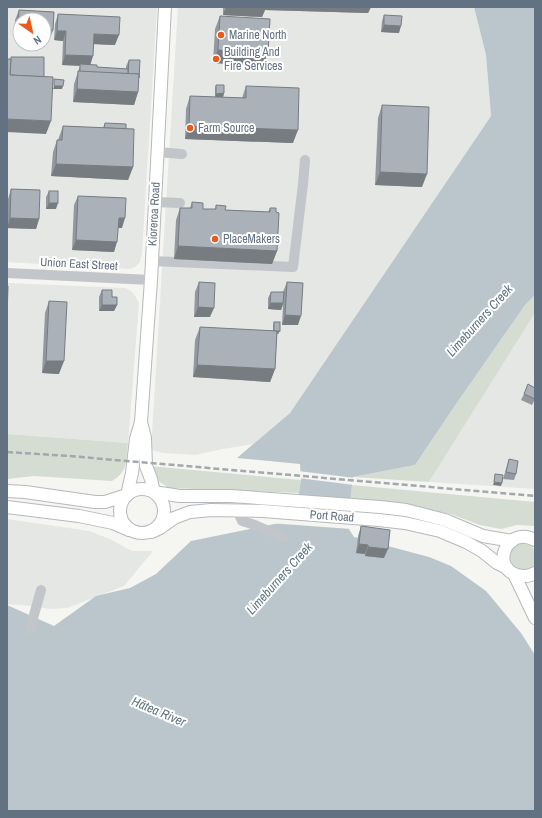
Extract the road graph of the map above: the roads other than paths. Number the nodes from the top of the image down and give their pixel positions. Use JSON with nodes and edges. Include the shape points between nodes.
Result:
{"nodes":[{"id":1,"x":165,"y":7,"type":"edge"},
{"id":2,"x":157,"y":152,"type":"junction"},
{"id":3,"x":182,"y":154,"type":"dead end"},
{"id":4,"x":305,"y":160,"type":"dead end"},
{"id":5,"x":155,"y":202,"type":"junction"},
{"id":6,"x":180,"y":203,"type":"dead end"},
{"id":7,"x":152,"y":261,"type":"junction"},
{"id":8,"x":7,"y":273,"type":"edge"},
{"id":9,"x":151,"y":280,"type":"junction"},
{"id":10,"x":141,"y":422,"type":"junction"},
{"id":11,"x":7,"y":491,"type":"edge"},
{"id":12,"x":154,"y":492,"type":"junction"},
{"id":13,"x":127,"y":495,"type":"junction"},
{"id":14,"x":7,"y":507,"type":"edge"},
{"id":15,"x":237,"y":510,"type":"junction"},
{"id":16,"x":132,"y":531,"type":"junction"},
{"id":17,"x":152,"y":532,"type":"junction"},
{"id":18,"x":284,"y":538,"type":"dead end"},
{"id":19,"x":512,"y":540,"type":"junction"},
{"id":20,"x":535,"y":540,"type":"edge"},
{"id":21,"x":511,"y":572,"type":"junction"},
{"id":22,"x":535,"y":573,"type":"edge"},
{"id":23,"x":41,"y":590,"type":"dead end"},
{"id":24,"x":535,"y":618,"type":"edge"},
{"id":25,"x":30,"y":629,"type":"dead end"}],
"edges":[{"from":1,"to":2,"type":"main road","name":"Kioreroa Road"},
{"from":2,"to":3,"type":"street"},
{"from":2,"to":5,"type":"main road","name":"Kioreroa Road"},
{"from":4,"to":7,"type":"street","via":[[293,267]]},
{"from":5,"to":6,"type":"street"},
{"from":5,"to":7,"type":"main road","name":"Kioreroa Road"},
{"from":7,"to":9,"type":"main road","name":"Kioreroa Road"},
{"from":8,"to":9,"type":"street","name":"Union East Street"},
{"from":9,"to":10,"type":"main road","name":"Kioreroa Road"},
{"from":10,"to":12,"type":"main road","name":"Kioreroa Road","via":[[145,438],[146,466]]},
{"from":10,"to":13,"type":"main road","name":"Kioreroa Road"},
{"from":11,"to":13,"type":"main road","via":[[95,502],[110,501]]},
{"from":12,"to":13,"type":"main road","via":[[140,489]]},
{"from":12,"to":17,"type":"main road","via":[[160,497],[165,509],[162,522]]},
{"from":12,"to":19,"type":"main road","name":"Port Road","via":[[180,496],[264,498],[406,510],[445,520],[483,536]]},
{"from":13,"to":16,"type":"main road","via":[[120,507],[120,514],[126,527]]},
{"from":14,"to":16,"type":"main road","via":[[79,516],[113,523]]},
{"from":15,"to":17,"type":"main road","name":"Port Road","via":[[190,512],[174,518]]},
{"from":15,"to":18,"type":"street","via":[[242,521]]},
{"from":15,"to":21,"type":"main road","name":"Port Road","via":[[379,520],[440,531],[482,551]]},
{"from":16,"to":17,"type":"main road"},
{"from":19,"to":20,"type":"main road","name":"Port Road","via":[[521,537]]},
{"from":19,"to":21,"type":"main road","via":[[504,554],[505,564]]},
{"from":21,"to":22,"type":"main road","via":[[520,576]]},
{"from":21,"to":24,"type":"main road"},
{"from":23,"to":25,"type":"street"}]}
